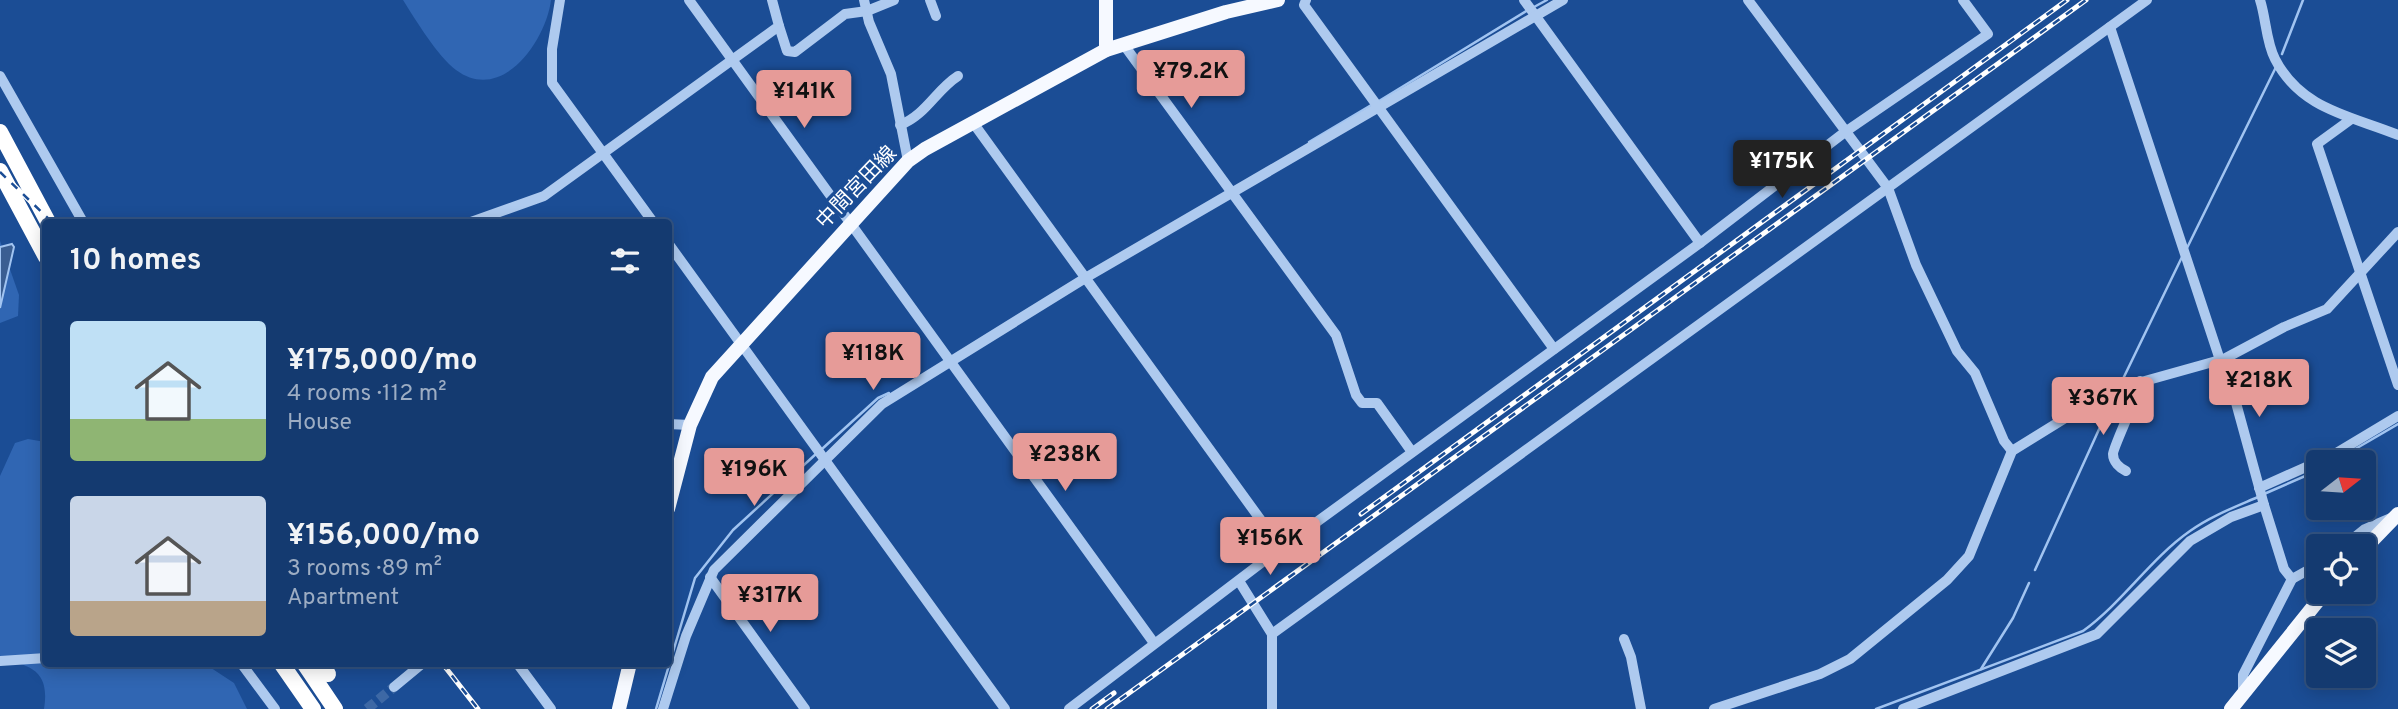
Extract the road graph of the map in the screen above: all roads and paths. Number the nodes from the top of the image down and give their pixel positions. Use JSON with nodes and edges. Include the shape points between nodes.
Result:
{"nodes":[{"id":1,"x":560,"y":0,"type":"edge"},
{"id":2,"x":689,"y":0,"type":"edge"},
{"id":3,"x":772,"y":0,"type":"edge"},
{"id":4,"x":894,"y":0,"type":"edge"},
{"id":5,"x":930,"y":0,"type":"edge"},
{"id":6,"x":1107,"y":0,"type":"edge"},
{"id":7,"x":1278,"y":0,"type":"edge"},
{"id":8,"x":1306,"y":0,"type":"edge"},
{"id":9,"x":1524,"y":0,"type":"edge"},
{"id":10,"x":1563,"y":0,"type":"edge"},
{"id":11,"x":1748,"y":0,"type":"edge"},
{"id":12,"x":1963,"y":0,"type":"edge"},
{"id":13,"x":2147,"y":0,"type":"edge"},
{"id":14,"x":2260,"y":0,"type":"edge"},
{"id":15,"x":865,"y":6,"type":"edge"},
{"id":16,"x":1535,"y":15,"type":"junction"},
{"id":17,"x":936,"y":16,"type":"dead end"},
{"id":18,"x":779,"y":26,"type":"junction"},
{"id":19,"x":2110,"y":27,"type":"junction"},
{"id":20,"x":1124,"y":45,"type":"junction"},
{"id":21,"x":1106,"y":50,"type":"junction"},
{"id":22,"x":731,"y":57,"type":"junction"},
{"id":23,"x":0,"y":76,"type":"edge"},
{"id":24,"x":958,"y":76,"type":"dead end"},
{"id":25,"x":1379,"y":108,"type":"junction"},
{"id":26,"x":2350,"y":120,"type":"junction"},
{"id":27,"x":974,"y":124,"type":"junction"},
{"id":28,"x":900,"y":125,"type":"junction"},
{"id":29,"x":0,"y":132,"type":"edge"},
{"id":30,"x":1845,"y":132,"type":"junction"},
{"id":31,"x":2398,"y":135,"type":"edge"},
{"id":32,"x":602,"y":153,"type":"junction"},
{"id":33,"x":908,"y":161,"type":"junction"},
{"id":34,"x":0,"y":171,"type":"edge"},
{"id":35,"x":1888,"y":188,"type":"junction"},
{"id":36,"x":1231,"y":194,"type":"junction"},
{"id":37,"x":46,"y":219,"type":"edge"},
{"id":38,"x":81,"y":219,"type":"edge"},
{"id":39,"x":479,"y":219,"type":"edge"},
{"id":40,"x":651,"y":219,"type":"edge"},
{"id":41,"x":852,"y":222,"type":"junction"},
{"id":42,"x":2398,"y":232,"type":"edge"},
{"id":43,"x":1700,"y":243,"type":"junction"},
{"id":44,"x":672,"y":249,"type":"edge"},
{"id":45,"x":42,"y":251,"type":"edge"},
{"id":46,"x":2361,"y":275,"type":"junction"},
{"id":47,"x":1087,"y":277,"type":"junction"},
{"id":48,"x":740,"y":345,"type":"junction"},
{"id":49,"x":1554,"y":349,"type":"junction"},
{"id":50,"x":2222,"y":360,"type":"junction"},
{"id":51,"x":950,"y":361,"type":"junction"},
{"id":52,"x":2140,"y":381,"type":"junction"},
{"id":53,"x":2398,"y":385,"type":"edge"},
{"id":54,"x":2398,"y":416,"type":"edge"},
{"id":55,"x":672,"y":424,"type":"edge"},
{"id":56,"x":690,"y":425,"type":"junction"},
{"id":57,"x":2012,"y":451,"type":"junction"},
{"id":58,"x":1412,"y":452,"type":"junction"},
{"id":59,"x":824,"y":459,"type":"junction"},
{"id":60,"x":2126,"y":471,"type":"dead end"},
{"id":61,"x":2259,"y":488,"type":"junction"},
{"id":62,"x":672,"y":494,"type":"edge"},
{"id":63,"x":2264,"y":504,"type":"junction"},
{"id":64,"x":2397,"y":515,"type":"edge"},
{"id":65,"x":2359,"y":534,"type":"edge"},
{"id":66,"x":2376,"y":537,"type":"edge"},
{"id":67,"x":1281,"y":548,"type":"junction"},
{"id":68,"x":2306,"y":571,"type":"edge"},
{"id":69,"x":710,"y":577,"type":"junction"},
{"id":70,"x":2292,"y":579,"type":"junction"},
{"id":71,"x":1239,"y":581,"type":"junction"},
{"id":72,"x":2315,"y":604,"type":"edge"},
{"id":73,"x":1272,"y":634,"type":"junction"},
{"id":74,"x":1624,"y":639,"type":"dead end"},
{"id":75,"x":1154,"y":643,"type":"junction"},
{"id":76,"x":42,"y":658,"type":"edge"},
{"id":77,"x":0,"y":661,"type":"edge"},
{"id":78,"x":244,"y":667,"type":"edge"},
{"id":79,"x":284,"y":667,"type":"edge"},
{"id":80,"x":307,"y":667,"type":"edge"},
{"id":81,"x":418,"y":667,"type":"edge"},
{"id":82,"x":520,"y":667,"type":"edge"},
{"id":83,"x":629,"y":667,"type":"edge"},
{"id":84,"x":394,"y":687,"type":"tunnel mouth"},
{"id":85,"x":2243,"y":694,"type":"junction"},
{"id":86,"x":275,"y":709,"type":"edge"},
{"id":87,"x":313,"y":709,"type":"edge"},
{"id":88,"x":335,"y":709,"type":"edge"},
{"id":89,"x":551,"y":709,"type":"edge"},
{"id":90,"x":619,"y":709,"type":"edge"},
{"id":91,"x":663,"y":709,"type":"edge"},
{"id":92,"x":805,"y":709,"type":"edge"},
{"id":93,"x":1005,"y":709,"type":"edge"},
{"id":94,"x":1069,"y":709,"type":"edge"},
{"id":95,"x":1272,"y":709,"type":"edge"},
{"id":96,"x":1640,"y":709,"type":"edge"},
{"id":97,"x":1714,"y":709,"type":"edge"},
{"id":98,"x":1903,"y":709,"type":"edge"},
{"id":99,"x":2231,"y":709,"type":"edge"}],
"edges":[{"from":1,"to":32,"type":"street","via":[[552,83]]},
{"from":2,"to":22,"type":"street"},
{"from":3,"to":18,"type":"street"},
{"from":4,"to":15,"type":"street"},
{"from":5,"to":17,"type":"street"},
{"from":6,"to":21,"type":"main road"},
{"from":7,"to":20,"type":"main road","name":"中間宮田線"},
{"from":8,"to":25,"type":"street","via":[[1304,5]]},
{"from":9,"to":16,"type":"street"},
{"from":10,"to":16,"type":"street"},
{"from":11,"to":30,"type":"street"},
{"from":12,"to":30,"type":"street","via":[[1988,34]]},
{"from":13,"to":19,"type":"street"},
{"from":14,"to":26,"type":"street","via":[[2275,58],[2313,101]]},
{"from":15,"to":18,"type":"street","via":[[845,14],[795,52],[787,51]]},
{"from":15,"to":28,"type":"street","via":[[891,74]]},
{"from":16,"to":25,"type":"street"},
{"from":16,"to":43,"type":"street"},
{"from":18,"to":22,"type":"street"},
{"from":19,"to":35,"type":"street"},
{"from":19,"to":50,"type":"street"},
{"from":20,"to":21,"type":"main road","name":"中間宮田線"},
{"from":20,"to":36,"type":"street"},
{"from":21,"to":27,"type":"main road","name":"中間宮田線"},
{"from":22,"to":32,"type":"street"},
{"from":22,"to":41,"type":"street"},
{"from":23,"to":38,"type":"street"},
{"from":24,"to":28,"type":"street","via":[[944,85],[920,114]]},
{"from":25,"to":36,"type":"street"},
{"from":25,"to":49,"type":"street"},
{"from":26,"to":31,"type":"street"},
{"from":26,"to":46,"type":"street","via":[[2317,144]]},
{"from":27,"to":33,"type":"main road","name":"中間宮田線"},
{"from":27,"to":47,"type":"street"},
{"from":28,"to":33,"type":"street"},
{"from":29,"to":37,"type":"highway"},
{"from":30,"to":35,"type":"street"},
{"from":30,"to":43,"type":"street"},
{"from":32,"to":39,"type":"street","via":[[544,196]]},
{"from":32,"to":40,"type":"street"},
{"from":33,"to":41,"type":"main road","name":"中間宮田線"},
{"from":34,"to":45,"type":"highway"},
{"from":35,"to":57,"type":"street","via":[[1916,265]]},
{"from":35,"to":73,"type":"street"},
{"from":36,"to":47,"type":"street"},
{"from":36,"to":58,"type":"street","via":[[1336,335],[1356,395],[1362,403],[1377,403]]},
{"from":41,"to":48,"type":"main road","name":"中間宮田線"},
{"from":41,"to":51,"type":"street"},
{"from":42,"to":46,"type":"street"},
{"from":43,"to":49,"type":"street"},
{"from":44,"to":48,"type":"street"},
{"from":46,"to":50,"type":"street","via":[[2327,309]]},
{"from":46,"to":53,"type":"street"},
{"from":47,"to":51,"type":"street"},
{"from":47,"to":67,"type":"street"},
{"from":48,"to":56,"type":"main road","name":"中間宮田線","via":[[712,377]]},
{"from":48,"to":59,"type":"street"},
{"from":49,"to":58,"type":"street"},
{"from":50,"to":52,"type":"street"},
{"from":50,"to":61,"type":"street"},
{"from":51,"to":59,"type":"street","via":[[882,404]]},
{"from":51,"to":75,"type":"street"},
{"from":52,"to":57,"type":"street","via":[[2109,391]]},
{"from":52,"to":60,"type":"street","via":[[2137,400],[2113,451],[2115,461]]},
{"from":54,"to":61,"type":"street","via":[[2333,455]]},
{"from":55,"to":56,"type":"street"},
{"from":56,"to":62,"type":"main road","name":"中間宮田線"},
{"from":57,"to":97,"type":"street","via":[[1969,556],[1947,580],[1850,659],[1820,674]]},
{"from":58,"to":67,"type":"street"},
{"from":59,"to":69,"type":"street"},
{"from":59,"to":93,"type":"street"},
{"from":61,"to":63,"type":"street"},
{"from":63,"to":70,"type":"street","via":[[2284,569]]},
{"from":63,"to":98,"type":"street","via":[[2190,541],[2096,634]]},
{"from":64,"to":65,"type":"street"},
{"from":64,"to":66,"type":"main road"},
{"from":67,"to":71,"type":"street"},
{"from":68,"to":70,"type":"street"},
{"from":69,"to":91,"type":"street"},
{"from":69,"to":92,"type":"street"},
{"from":70,"to":85,"type":"street","via":[[2243,675]]},
{"from":71,"to":73,"type":"street"},
{"from":71,"to":75,"type":"street"},
{"from":72,"to":85,"type":"main road"},
{"from":73,"to":95,"type":"street"},
{"from":74,"to":96,"type":"street"},
{"from":75,"to":94,"type":"street"},
{"from":76,"to":77,"type":"street"},
{"from":78,"to":86,"type":"street"},
{"from":79,"to":87,"type":"highway"},
{"from":80,"to":88,"type":"highway"},
{"from":81,"to":84,"type":"street"},
{"from":82,"to":89,"type":"street"},
{"from":83,"to":90,"type":"main road"},
{"from":85,"to":99,"type":"main road"}]}
